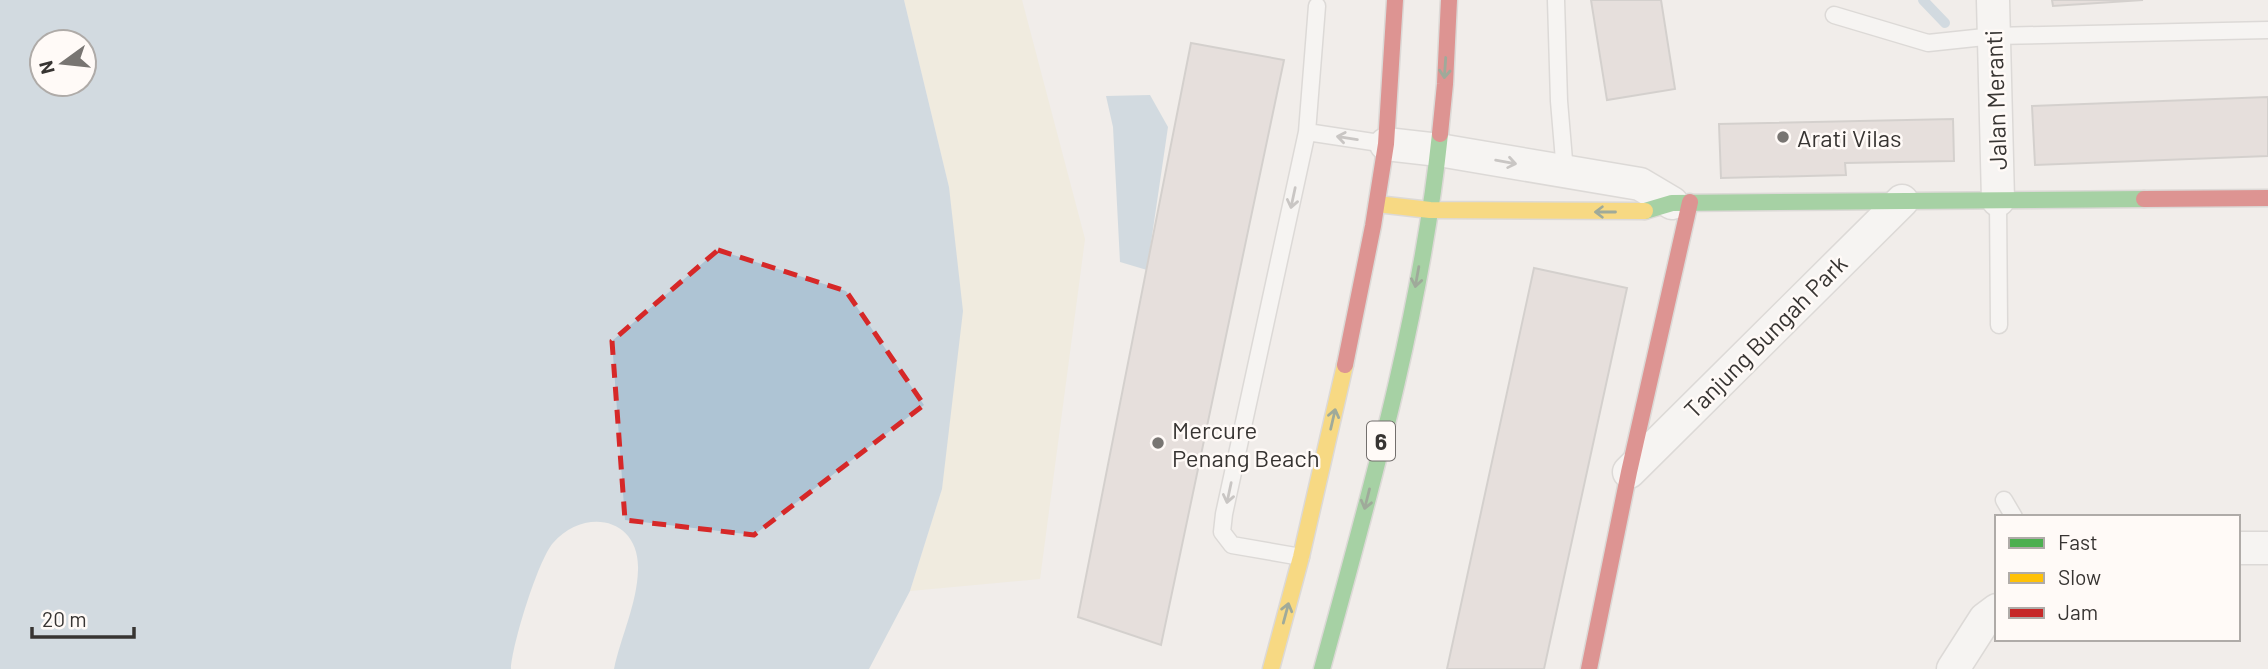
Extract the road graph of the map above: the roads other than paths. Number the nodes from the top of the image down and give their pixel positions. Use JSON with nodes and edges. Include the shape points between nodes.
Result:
{"nodes":[{"id":1,"x":1395,"y":0,"type":"edge"},
{"id":2,"x":1449,"y":0,"type":"edge"},
{"id":3,"x":1556,"y":0,"type":"edge"},
{"id":4,"x":1993,"y":0,"type":"edge"},
{"id":5,"x":1317,"y":6,"type":"dead end"},
{"id":6,"x":1834,"y":15,"type":"dead end"},
{"id":7,"x":2268,"y":30,"type":"edge"},
{"id":8,"x":1994,"y":36,"type":"junction"},
{"id":9,"x":1307,"y":132,"type":"junction"},
{"id":10,"x":1386,"y":144,"type":"junction"},
{"id":11,"x":1439,"y":150,"type":"junction"},
{"id":12,"x":1565,"y":172,"type":"junction"},
{"id":13,"x":2268,"y":198,"type":"edge"},
{"id":14,"x":1998,"y":200,"type":"junction"},
{"id":15,"x":1902,"y":201,"type":"junction"},
{"id":16,"x":1681,"y":203,"type":"junction"},
{"id":17,"x":1377,"y":204,"type":"junction"},
{"id":18,"x":1430,"y":210,"type":"junction"},
{"id":19,"x":1999,"y":325,"type":"dead end"},
{"id":20,"x":1629,"y":472,"type":"junction"},
{"id":21,"x":2004,"y":500,"type":"dead end"},
{"id":22,"x":2013,"y":515,"type":"edge"},
{"id":23,"x":2240,"y":548,"type":"edge"},
{"id":24,"x":2268,"y":548,"type":"edge"},
{"id":25,"x":1301,"y":557,"type":"junction"},
{"id":26,"x":1995,"y":612,"type":"edge"},
{"id":27,"x":1271,"y":669,"type":"edge"},
{"id":28,"x":1322,"y":669,"type":"edge"},
{"id":29,"x":1588,"y":669,"type":"edge"},
{"id":30,"x":1953,"y":669,"type":"edge"}],
"edges":[{"from":1,"to":10,"type":"main road","number":"6"},
{"from":2,"to":11,"type":"main road","number":"6","one_way":true},
{"from":3,"to":12,"type":"lane"},
{"from":4,"to":8,"type":"street","name":"Jalan Meranti"},
{"from":5,"to":9,"type":"lane"},
{"from":6,"to":8,"type":"lane","via":[[1928,43]]},
{"from":7,"to":8,"type":"lane"},
{"from":8,"to":14,"type":"street","name":"Jalan Meranti"},
{"from":10,"to":9,"type":"lane","one_way":true},
{"from":9,"to":25,"type":"lane","one_way":true,"via":[[1223,532],[1232,545]]},
{"from":10,"to":11,"type":"street"},
{"from":10,"to":17,"type":"main road","number":"6"},
{"from":11,"to":12,"type":"street","one_way":true},
{"from":11,"to":18,"type":"main road","number":"6"},
{"from":12,"to":16,"type":"street","via":[[1640,184]]},
{"from":13,"to":14,"type":"main road"},
{"from":14,"to":15,"type":"main road"},
{"from":14,"to":19,"type":"lane"},
{"from":15,"to":16,"type":"main road"},
{"from":15,"to":20,"type":"street","name":"Tanjung Bungah Park"},
{"from":16,"to":18,"type":"main road","one_way":true,"via":[[1642,212]]},
{"from":16,"to":20,"type":"main road","name":"Tanjung Bungah Park"},
{"from":17,"to":18,"type":"main road"},
{"from":25,"to":17,"type":"main road","number":"6","one_way":true},
{"from":18,"to":28,"type":"main road","number":"6","one_way":true,"via":[[1408,331]]},
{"from":20,"to":29,"type":"main road","name":"Tanjung Bungah Park"},
{"from":21,"to":22,"type":"lane"},
{"from":23,"to":24,"type":"street"},
{"from":27,"to":25,"type":"main road","number":"6","one_way":true},
{"from":26,"to":30,"type":"street","via":[[1985,619]]}]}
